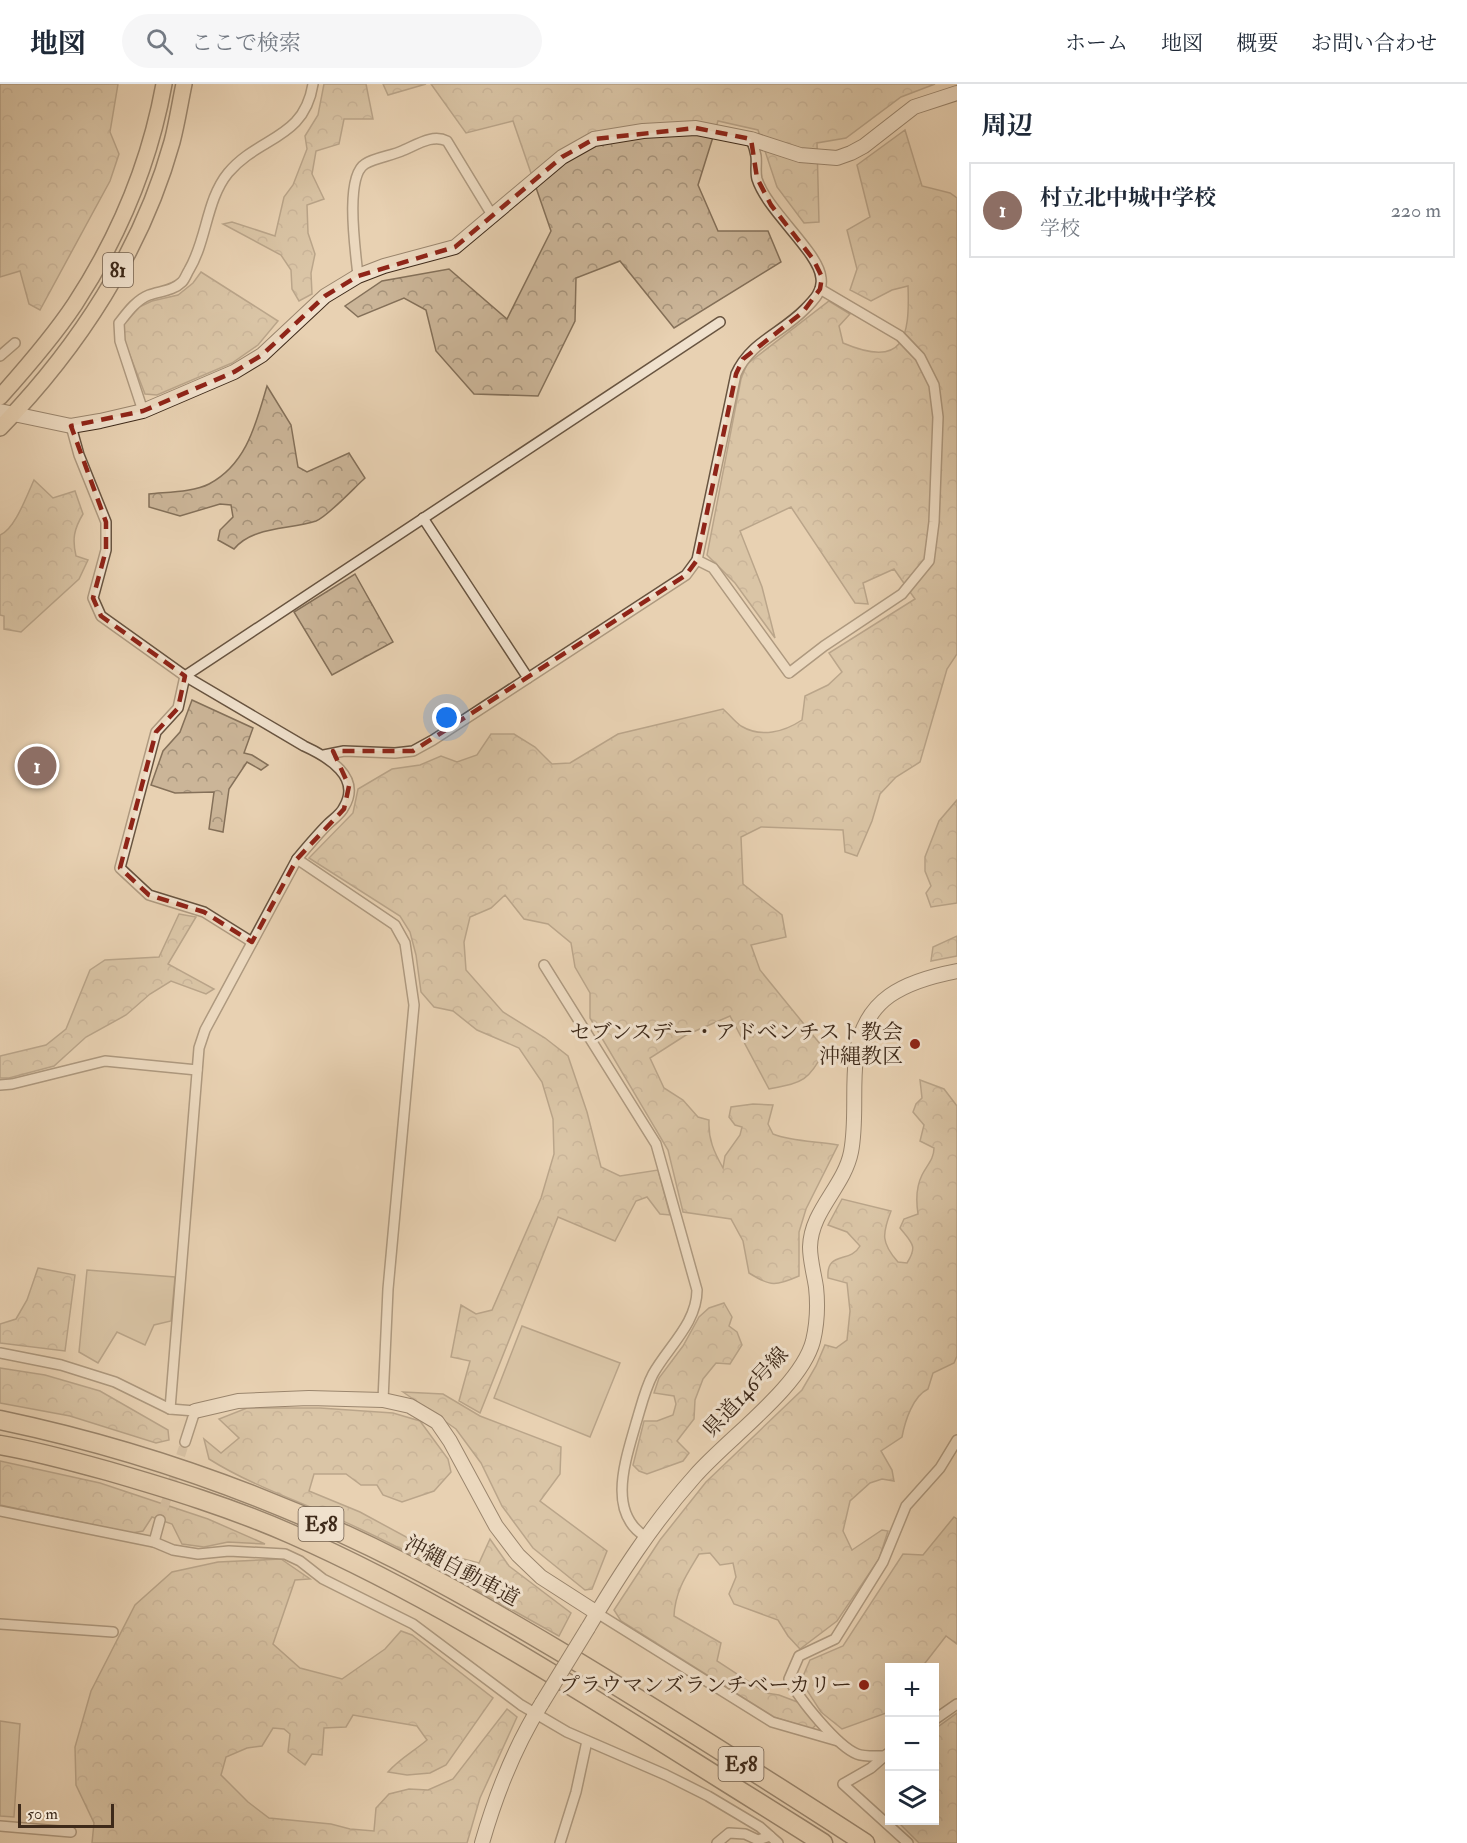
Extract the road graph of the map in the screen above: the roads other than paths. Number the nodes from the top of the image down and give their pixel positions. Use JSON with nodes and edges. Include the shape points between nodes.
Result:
{"nodes":[{"id":1,"x":164,"y":84,"type":"edge"},
{"id":2,"x":184,"y":84,"type":"edge"},
{"id":3,"x":313,"y":84,"type":"edge"},
{"id":4,"x":957,"y":93,"type":"edge"},
{"id":5,"x":751,"y":139,"type":"junction"},
{"id":6,"x":492,"y":216,"type":"junction"},
{"id":7,"x":358,"y":276,"type":"junction"},
{"id":8,"x":820,"y":289,"type":"junction"},
{"id":9,"x":720,"y":322,"type":"dead end"},
{"id":10,"x":15,"y":343,"type":"dead end"},
{"id":11,"x":0,"y":356,"type":"edge"},
{"id":12,"x":0,"y":397,"type":"edge"},
{"id":13,"x":143,"y":411,"type":"junction"},
{"id":14,"x":7,"y":413,"type":"edge"},
{"id":15,"x":71,"y":426,"type":"junction"},
{"id":16,"x":0,"y":428,"type":"edge"},
{"id":17,"x":423,"y":518,"type":"junction"},
{"id":18,"x":697,"y":560,"type":"junction"},
{"id":19,"x":185,"y":676,"type":"junction"},
{"id":20,"x":528,"y":678,"type":"junction"},
{"id":21,"x":324,"y":755,"type":"junction"},
{"id":22,"x":297,"y":859,"type":"junction"},
{"id":23,"x":252,"y":942,"type":"junction"},
{"id":24,"x":544,"y":965,"type":"dead end"},
{"id":25,"x":957,"y":971,"type":"edge"},
{"id":26,"x":197,"y":1070,"type":"junction"},
{"id":27,"x":0,"y":1085,"type":"edge"},
{"id":28,"x":0,"y":1353,"type":"edge"},
{"id":29,"x":383,"y":1400,"type":"junction"},
{"id":30,"x":170,"y":1408,"type":"junction"},
{"id":31,"x":195,"y":1411,"type":"junction"},
{"id":32,"x":0,"y":1420,"type":"edge"},
{"id":33,"x":957,"y":1440,"type":"edge"},
{"id":34,"x":185,"y":1442,"type":"tunnel mouth"},
{"id":35,"x":0,"y":1445,"type":"edge"},
{"id":36,"x":0,"y":1511,"type":"edge"},
{"id":37,"x":160,"y":1520,"type":"tunnel mouth"},
{"id":38,"x":646,"y":1537,"type":"junction"},
{"id":39,"x":154,"y":1542,"type":"junction"},
{"id":40,"x":597,"y":1613,"type":"junction"},
{"id":41,"x":0,"y":1624,"type":"edge"},
{"id":42,"x":113,"y":1632,"type":"dead end"},
{"id":43,"x":957,"y":1704,"type":"edge"},
{"id":44,"x":539,"y":1708,"type":"junction"},
{"id":45,"x":938,"y":1717,"type":"edge"},
{"id":46,"x":587,"y":1741,"type":"junction"},
{"id":47,"x":838,"y":1741,"type":"junction"},
{"id":48,"x":885,"y":1754,"type":"edge"},
{"id":49,"x":885,"y":1756,"type":"edge"},
{"id":50,"x":0,"y":1826,"type":"edge"},
{"id":51,"x":71,"y":1832,"type":"dead end"},
{"id":52,"x":770,"y":1836,"type":"junction"},
{"id":53,"x":482,"y":1843,"type":"edge"},
{"id":54,"x":560,"y":1843,"type":"edge"},
{"id":55,"x":717,"y":1843,"type":"edge"},
{"id":56,"x":778,"y":1843,"type":"edge"},
{"id":57,"x":823,"y":1843,"type":"edge"},
{"id":58,"x":865,"y":1843,"type":"edge"},
{"id":59,"x":908,"y":1843,"type":"edge"}],
"edges":[{"from":1,"to":12,"type":"main road","number":"81","via":[[142,168],[111,239],[75,303]]},
{"from":2,"to":14,"type":"main road","number":"81","via":[[161,176],[126,256],[89,321]]},
{"from":3,"to":13,"type":"street","via":[[300,119],[282,135],[248,153],[228,173],[219,188],[194,262],[182,282],[147,295],[119,323],[120,341]]},
{"from":4,"to":5,"type":"street","via":[[914,107],[864,146],[837,158],[800,155]]},
{"from":5,"to":6,"type":"street","via":[[696,128],[594,139],[562,157]]},
{"from":5,"to":8,"type":"street","via":[[757,178],[771,205],[813,259],[822,277]]},
{"from":6,"to":7,"type":"street","via":[[455,247]]},
{"from":6,"to":7,"type":"street","via":[[447,141],[441,138],[366,163],[359,169],[354,193]]},
{"from":7,"to":13,"type":"street","via":[[325,296],[262,355],[234,372]]},
{"from":8,"to":18,"type":"street","via":[[803,312],[742,359]]},
{"from":8,"to":18,"type":"street","via":[[900,336],[920,357],[934,385],[938,417],[929,561],[902,594],[789,673],[713,568]]},
{"from":9,"to":17,"type":"street"},
{"from":10,"to":11,"type":"street"},
{"from":13,"to":15,"type":"street"},
{"from":14,"to":15,"type":"street"},
{"from":14,"to":16,"type":"main road","number":"81"},
{"from":15,"to":19,"type":"street","via":[[106,522],[106,550],[93,597],[101,616]]},
{"from":17,"to":19,"type":"street"},
{"from":17,"to":20,"type":"street"},
{"from":18,"to":20,"type":"street","via":[[686,575]]},
{"from":19,"to":21,"type":"street"},
{"from":19,"to":23,"type":"street","via":[[178,708],[156,732],[120,868],[149,895],[204,912]]},
{"from":20,"to":21,"type":"street","via":[[413,751]]},
{"from":21,"to":22,"type":"street","via":[[341,769],[349,786],[348,799],[344,809]]},
{"from":22,"to":23,"type":"street"},
{"from":22,"to":29,"type":"street","via":[[395,925],[405,943],[410,971],[414,1005],[388,1288]]},
{"from":23,"to":26,"type":"street","via":[[205,1030]]},
{"from":24,"to":38,"type":"street","via":[[656,1144],[697,1290],[691,1318],[652,1376],[624,1466],[624,1510],[636,1531]]},
{"from":25,"to":38,"type":"street","name":"県道146号線","via":[[907,984],[889,996],[867,1022],[856,1057],[851,1154],[812,1232],[810,1248],[817,1307],[806,1360],[779,1394],[696,1475]]},
{"from":26,"to":27,"type":"street","via":[[105,1061]]},
{"from":26,"to":30,"type":"street"},
{"from":28,"to":30,"type":"street","via":[[61,1365],[115,1383]]},
{"from":29,"to":31,"type":"street","via":[[238,1401]]},
{"from":29,"to":40,"type":"street","via":[[410,1406],[437,1422],[496,1526],[518,1555],[541,1577]]},
{"from":30,"to":31,"type":"street"},
{"from":31,"to":34,"type":"street"},
{"from":32,"to":58,"type":"highway","name":"沖縄自動車道","number":"E58","via":[[116,1448],[216,1481],[347,1535],[447,1585],[559,1650]]},
{"from":33,"to":47,"type":"street","via":[[940,1468],[906,1506],[883,1562],[835,1639],[800,1656],[789,1679]]},
{"from":35,"to":57,"type":"highway","name":"沖縄自動車道","number":"E58","via":[[152,1484],[279,1529],[339,1556],[532,1660]]},
{"from":36,"to":39,"type":"street"},
{"from":37,"to":39,"type":"street"},
{"from":38,"to":40,"type":"street","name":"県道146号線"},
{"from":39,"to":44,"type":"street","via":[[198,1554],[285,1554],[323,1580],[413,1624],[502,1692]]},
{"from":40,"to":44,"type":"street","name":"県道146号線","bridge":true},
{"from":40,"to":47,"type":"street","via":[[772,1722]]},
{"from":41,"to":42,"type":"street"},
{"from":43,"to":45,"type":"street"},
{"from":44,"to":46,"type":"street"},
{"from":44,"to":53,"type":"street","name":"県道146号線","via":[[495,1798]]},
{"from":46,"to":52,"type":"street","via":[[708,1796]]},
{"from":46,"to":54,"type":"street"},
{"from":47,"to":48,"type":"street","via":[[858,1755]]},
{"from":49,"to":59,"type":"street","via":[[843,1784]]},
{"from":50,"to":51,"type":"street"},
{"from":52,"to":55,"type":"street","via":[[758,1840],[729,1833]]},
{"from":52,"to":56,"type":"street"}]}
